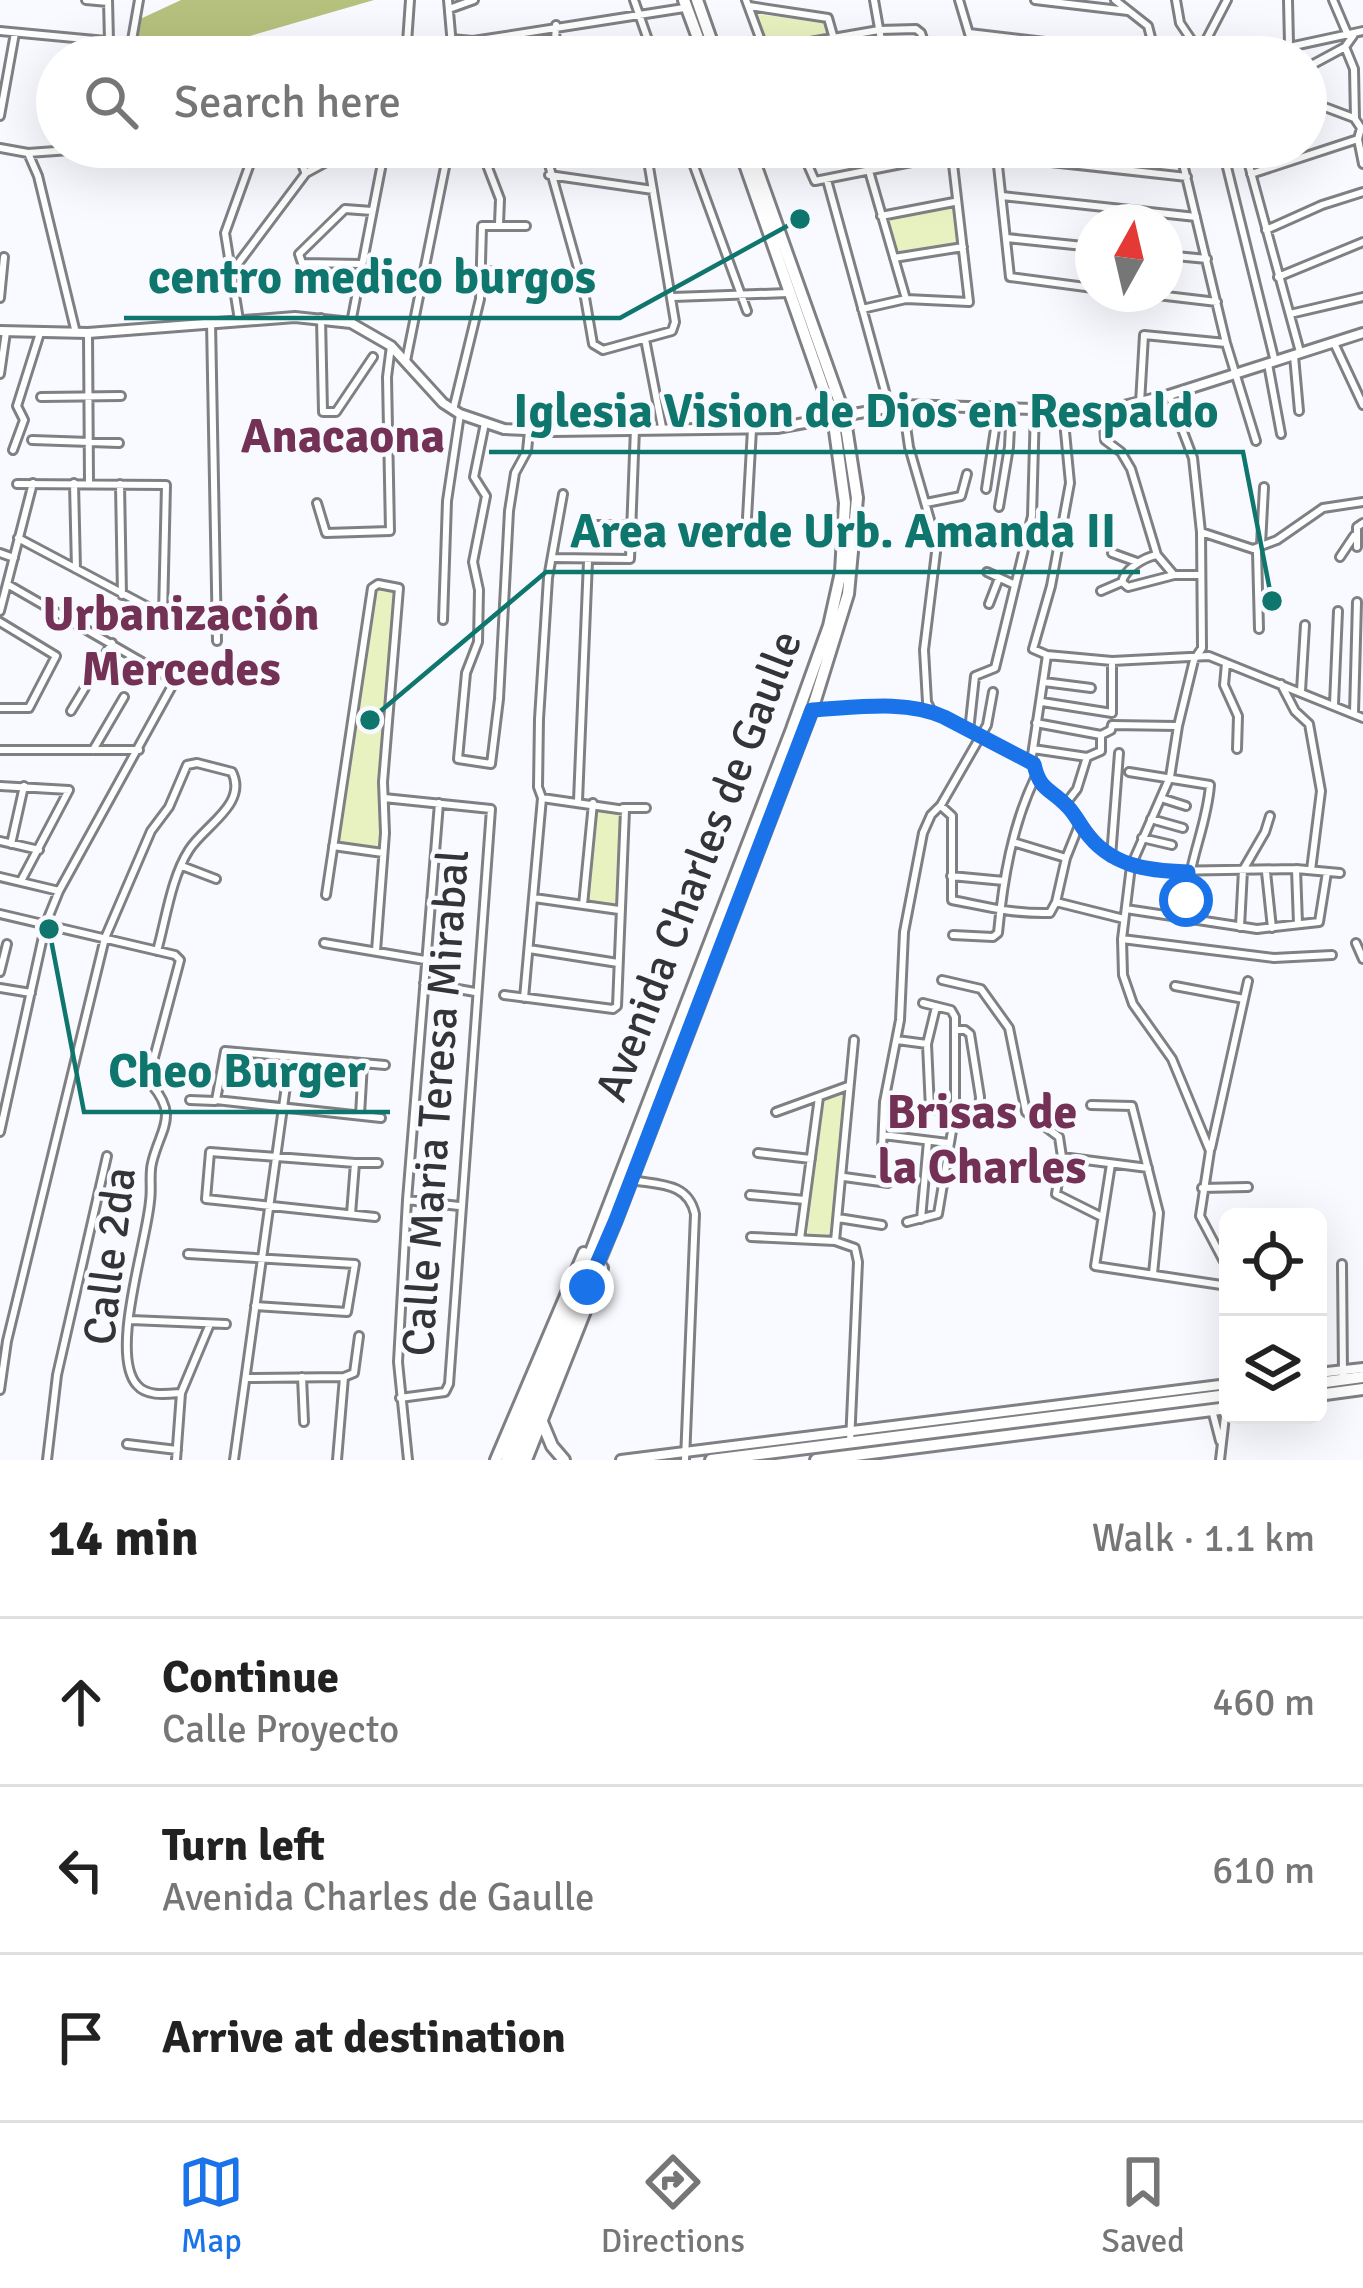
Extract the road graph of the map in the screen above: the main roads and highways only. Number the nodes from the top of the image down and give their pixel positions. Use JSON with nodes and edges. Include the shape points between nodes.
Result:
{"nodes":[{"id":1,"x":692,"y":3,"type":"edge"},
{"id":2,"x":701,"y":36,"type":"edge"},
{"id":3,"x":707,"y":36,"type":"edge"},
{"id":4,"x":752,"y":170,"type":"joint"},
{"id":5,"x":838,"y":415,"type":"junction"},
{"id":6,"x":813,"y":688,"type":"junction"},
{"id":7,"x":773,"y":792,"type":"junction"},
{"id":8,"x":603,"y":1216,"type":"junction"},
{"id":9,"x":616,"y":1220,"type":"junction"},
{"id":10,"x":583,"y":1285,"type":"junction"},
{"id":11,"x":1363,"y":1372,"type":"edge"},
{"id":12,"x":1327,"y":1379,"type":"edge"},
{"id":13,"x":1363,"y":1389,"type":"edge"},
{"id":14,"x":1327,"y":1394,"type":"edge"},
{"id":15,"x":1219,"y":1405,"type":"edge"},
{"id":16,"x":1219,"y":1406,"type":"edge"},
{"id":17,"x":542,"y":1421,"type":"junction"},
{"id":18,"x":494,"y":1460,"type":"edge"},
{"id":19,"x":507,"y":1460,"type":"edge"},
{"id":20,"x":516,"y":1460,"type":"edge"},
{"id":21,"x":526,"y":1460,"type":"edge"},
{"id":22,"x":564,"y":1460,"type":"edge"},
{"id":23,"x":711,"y":1460,"type":"edge"},
{"id":24,"x":816,"y":1460,"type":"edge"}],
"edges":[{"from":1,"to":2,"type":"main road"},
{"from":1,"to":3,"type":"main road"},
{"from":4,"to":5,"type":"main road","name":"Avenida Charles de Gaulle"},
{"from":4,"to":5,"type":"main road","name":"Avenida Charles de Gaulle"},
{"from":5,"to":6,"type":"main road","name":"Avenida Charles de Gaulle","via":[[857,498],[855,545],[843,618]]},
{"from":6,"to":7,"type":"main road","name":"Avenida Charles de Gaulle"},
{"from":6,"to":7,"type":"main road","name":"Avenida Charles de Gaulle","via":[[812,710]]},
{"from":7,"to":8,"type":"main road","name":"Avenida Charles de Gaulle"},
{"from":7,"to":9,"type":"main road","name":"Avenida Charles de Gaulle"},
{"from":8,"to":10,"type":"main road","name":"Avenida Charles de Gaulle"},
{"from":8,"to":18,"type":"main road"},
{"from":9,"to":10,"type":"main road","name":"Avenida Charles de Gaulle"},
{"from":9,"to":17,"type":"main road"},
{"from":10,"to":19,"type":"main road","name":"Avenida Charles de Gaulle"},
{"from":10,"to":20,"type":"main road","name":"Avenida Charles de Gaulle"},
{"from":11,"to":12,"type":"main road"},
{"from":13,"to":14,"type":"main road"},
{"from":15,"to":23,"type":"main road","via":[[850,1438]]},
{"from":16,"to":24,"type":"main road"},
{"from":17,"to":21,"type":"main road"},
{"from":17,"to":22,"type":"main road"}]}
